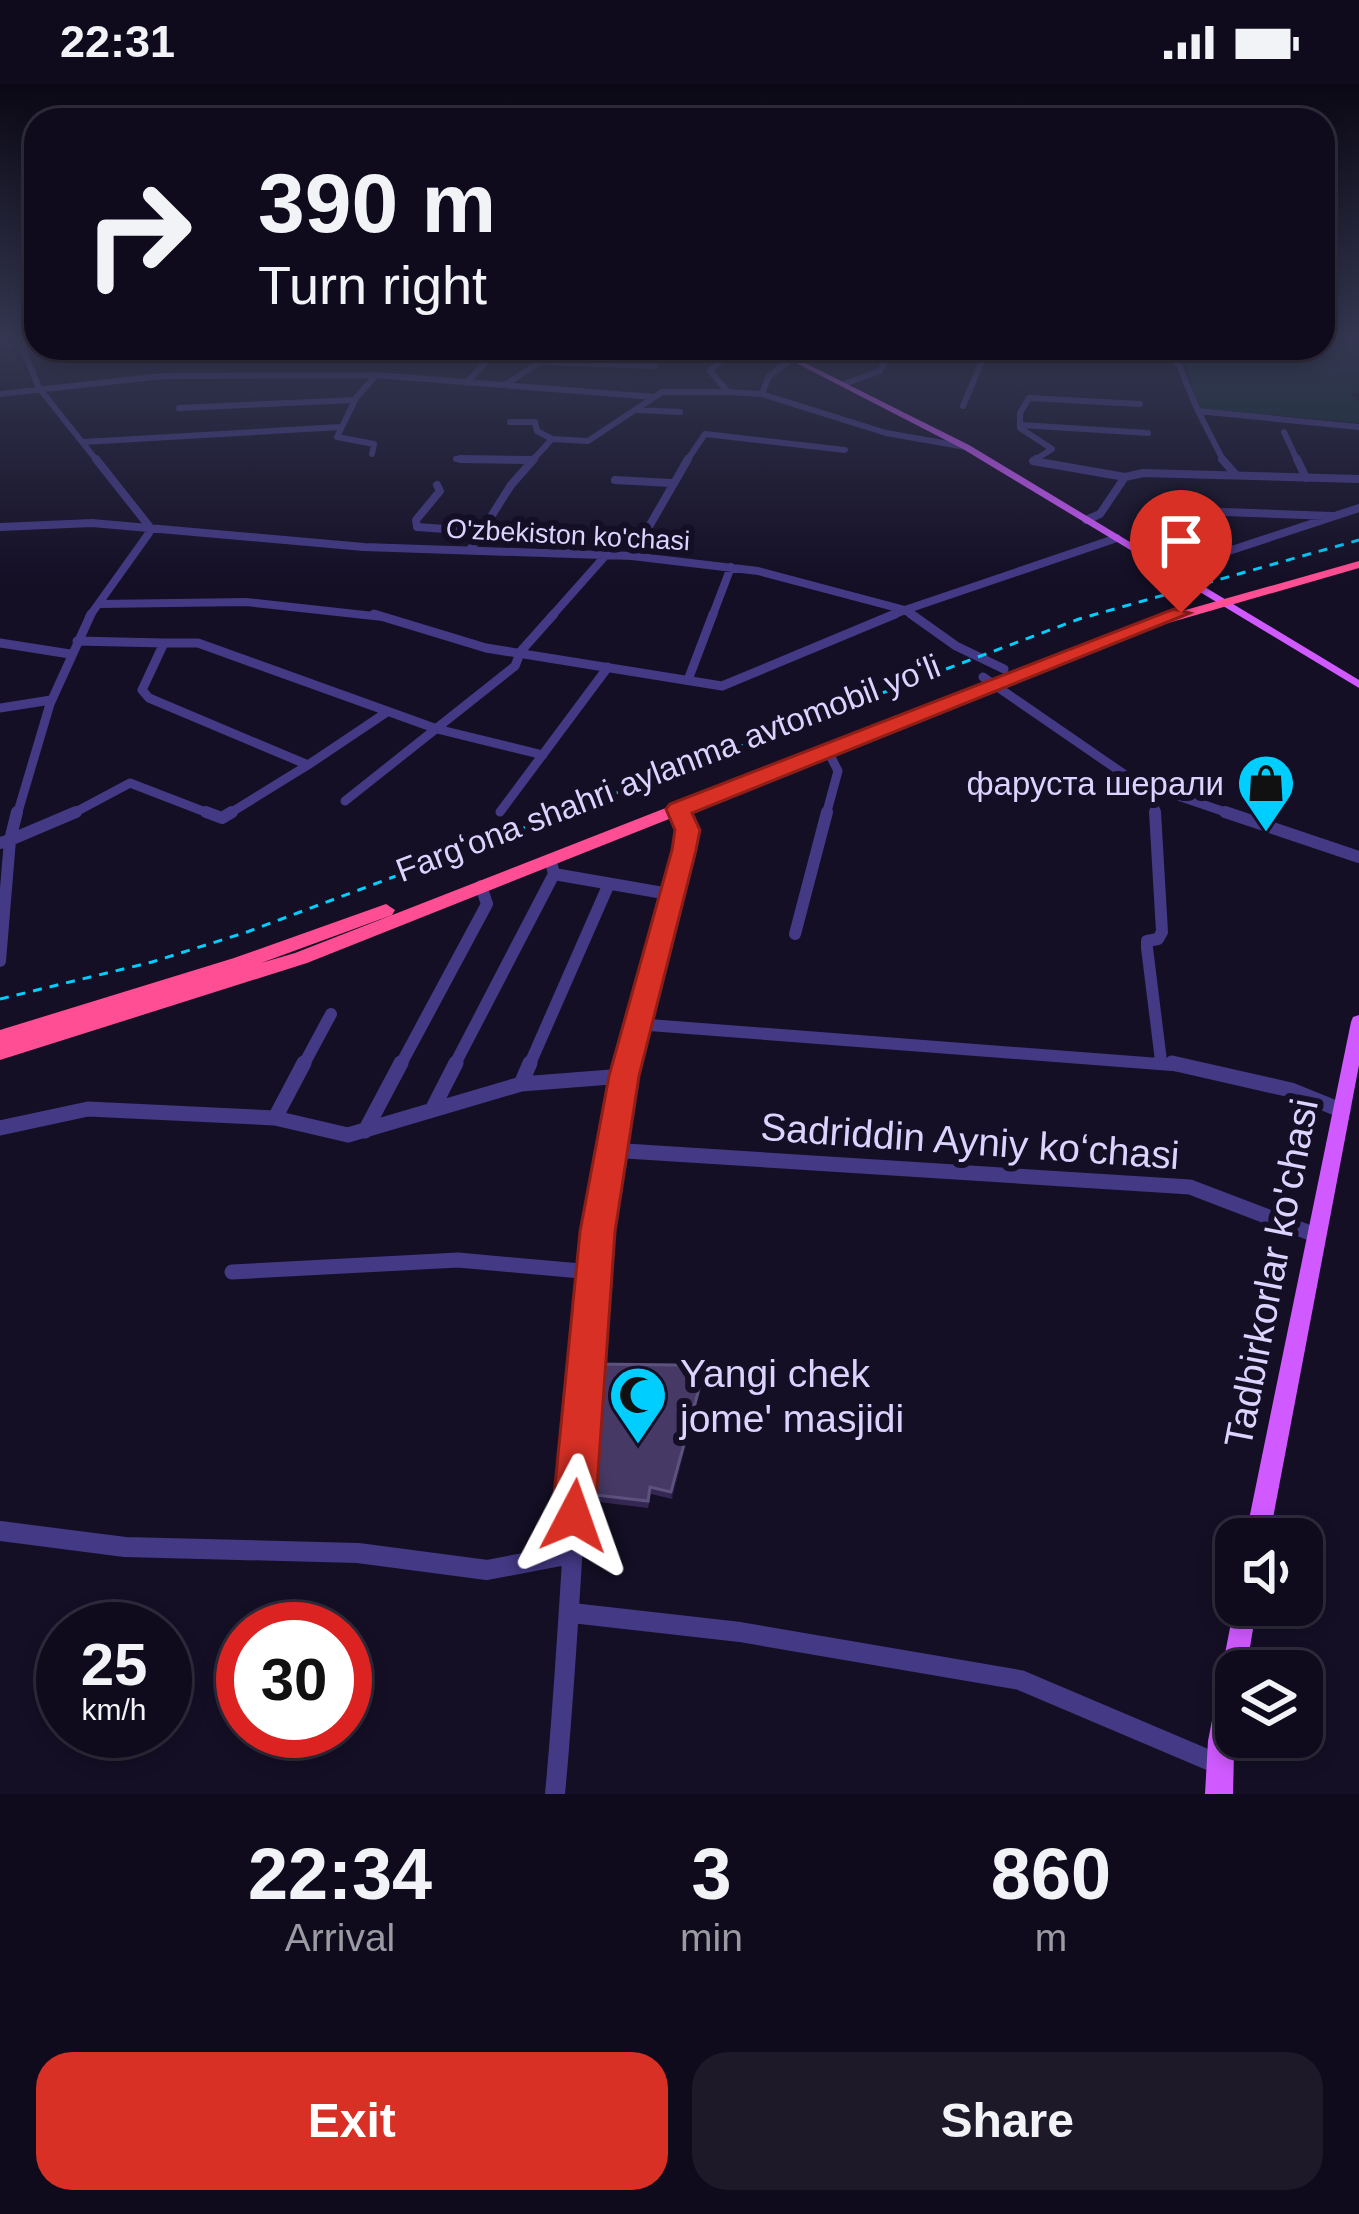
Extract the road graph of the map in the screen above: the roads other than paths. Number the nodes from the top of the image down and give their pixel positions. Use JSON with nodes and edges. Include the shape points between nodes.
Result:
{"nodes":[{"id":1,"x":64,"y":419,"type":"edge"},
{"id":2,"x":346,"y":419,"type":"edge"},
{"id":3,"x":625,"y":419,"type":"edge"},
{"id":4,"x":852,"y":419,"type":"edge"},
{"id":5,"x":911,"y":419,"type":"edge"},
{"id":6,"x":1022,"y":419,"type":"edge"},
{"id":7,"x":1201,"y":419,"type":"edge"},
{"id":8,"x":1271,"y":419,"type":"edge"},
{"id":9,"x":510,"y":422,"type":"dead end"},
{"id":10,"x":1021,"y":425,"type":"junction"},
{"id":11,"x":341,"y":427,"type":"junction"},
{"id":12,"x":1359,"y":427,"type":"edge"},
{"id":13,"x":1284,"y":432,"type":"dead end"},
{"id":14,"x":1148,"y":433,"type":"dead end"},
{"id":15,"x":552,"y":440,"type":"junction"},
{"id":16,"x":83,"y":442,"type":"junction"},
{"id":17,"x":966,"y":447,"type":"junction"},
{"id":18,"x":845,"y":450,"type":"dead end"},
{"id":19,"x":372,"y":454,"type":"dead end"},
{"id":20,"x":456,"y":459,"type":"dead end"},
{"id":21,"x":532,"y":460,"type":"junction"},
{"id":22,"x":1237,"y":476,"type":"junction"},
{"id":23,"x":1125,"y":477,"type":"junction"},
{"id":24,"x":1306,"y":478,"type":"junction"},
{"id":25,"x":1359,"y":479,"type":"edge"},
{"id":26,"x":615,"y":480,"type":"dead end"},
{"id":27,"x":670,"y":483,"type":"junction"},
{"id":28,"x":436,"y":485,"type":"dead end"},
{"id":29,"x":1359,"y":508,"type":"edge"},
{"id":30,"x":1198,"y":511,"type":"dead end"},
{"id":31,"x":1340,"y":517,"type":"junction"},
{"id":32,"x":1086,"y":520,"type":"junction"},
{"id":33,"x":149,"y":526,"type":"junction"},
{"id":34,"x":0,"y":527,"type":"edge"},
{"id":35,"x":481,"y":532,"type":"junction"},
{"id":36,"x":1117,"y":538,"type":"junction"},
{"id":37,"x":470,"y":550,"type":"junction"},
{"id":38,"x":580,"y":553,"type":"junction"},
{"id":39,"x":606,"y":555,"type":"junction"},
{"id":40,"x":632,"y":556,"type":"junction"},
{"id":41,"x":1359,"y":560,"type":"edge"},
{"id":42,"x":730,"y":567,"type":"junction"},
{"id":43,"x":1171,"y":570,"type":"junction"},
{"id":44,"x":1217,"y":598,"type":"junction"},
{"id":45,"x":99,"y":604,"type":"junction"},
{"id":46,"x":905,"y":610,"type":"junction"},
{"id":47,"x":77,"y":641,"type":"junction"},
{"id":48,"x":0,"y":643,"type":"edge"},
{"id":49,"x":164,"y":643,"type":"junction"},
{"id":50,"x":521,"y":651,"type":"junction"},
{"id":51,"x":70,"y":654,"type":"junction"},
{"id":52,"x":608,"y":667,"type":"junction"},
{"id":53,"x":994,"y":677,"type":"junction"},
{"id":54,"x":688,"y":680,"type":"junction"},
{"id":55,"x":1359,"y":685,"type":"edge"},
{"id":56,"x":51,"y":700,"type":"junction"},
{"id":57,"x":0,"y":707,"type":"edge"},
{"id":58,"x":387,"y":712,"type":"junction"},
{"id":59,"x":437,"y":729,"type":"junction"},
{"id":60,"x":829,"y":751,"type":"junction"},
{"id":61,"x":543,"y":755,"type":"junction"},
{"id":62,"x":308,"y":765,"type":"junction"},
{"id":63,"x":1154,"y":788,"type":"junction"},
{"id":64,"x":345,"y":801,"type":"dead end"},
{"id":65,"x":678,"y":809,"type":"junction"},
{"id":66,"x":500,"y":812,"type":"dead end"},
{"id":67,"x":5,"y":841,"type":"edge"},
{"id":68,"x":1359,"y":856,"type":"edge"},
{"id":69,"x":552,"y":867,"type":"junction"},
{"id":70,"x":481,"y":886,"type":"junction"},
{"id":71,"x":608,"y":886,"type":"junction"},
{"id":72,"x":675,"y":895,"type":"junction"},
{"id":73,"x":368,"y":924,"type":"junction"},
{"id":74,"x":795,"y":934,"type":"dead end"},
{"id":75,"x":0,"y":961,"type":"edge"},
{"id":76,"x":331,"y":1014,"type":"dead end"},
{"id":77,"x":1359,"y":1022,"type":"edge"},
{"id":78,"x":636,"y":1024,"type":"junction"},
{"id":79,"x":0,"y":1038,"type":"edge"},
{"id":80,"x":0,"y":1052,"type":"edge"},
{"id":81,"x":1160,"y":1061,"type":"junction"},
{"id":82,"x":624,"y":1076,"type":"junction"},
{"id":83,"x":520,"y":1084,"type":"junction"},
{"id":84,"x":434,"y":1108,"type":"junction"},
{"id":85,"x":1343,"y":1111,"type":"junction"},
{"id":86,"x":275,"y":1118,"type":"junction"},
{"id":87,"x":0,"y":1128,"type":"edge"},
{"id":88,"x":365,"y":1131,"type":"junction"},
{"id":89,"x":610,"y":1150,"type":"junction"},
{"id":90,"x":1318,"y":1236,"type":"junction"},
{"id":91,"x":232,"y":1272,"type":"dead end"},
{"id":92,"x":592,"y":1272,"type":"junction"},
{"id":93,"x":1262,"y":1518,"type":"edge"},
{"id":94,"x":0,"y":1531,"type":"edge"},
{"id":95,"x":571,"y":1554,"type":"junction"},
{"id":96,"x":572,"y":1613,"type":"junction"},
{"id":97,"x":1242,"y":1626,"type":"edge"},
{"id":98,"x":1220,"y":1765,"type":"junction"},
{"id":99,"x":555,"y":1794,"type":"edge"},
{"id":100,"x":1220,"y":1794,"type":"edge"}],
"edges":[{"from":1,"to":16,"type":"street"},
{"from":2,"to":11,"type":"street"},
{"from":3,"to":15,"type":"street","via":[[588,441]]},
{"from":4,"to":17,"type":"street"},
{"from":5,"to":17,"type":"main road"},
{"from":6,"to":10,"type":"street"},
{"from":7,"to":22,"type":"street"},
{"from":8,"to":12,"type":"street"},
{"from":9,"to":15,"type":"street","via":[[535,422]]},
{"from":10,"to":14,"type":"street"},
{"from":10,"to":23,"type":"street","via":[[1052,449],[1033,461]]},
{"from":11,"to":16,"type":"street"},
{"from":11,"to":19,"type":"street","via":[[337,437],[374,444]]},
{"from":13,"to":24,"type":"street"},
{"from":15,"to":21,"type":"street"},
{"from":16,"to":33,"type":"street"},
{"from":17,"to":32,"type":"main road"},
{"from":18,"to":27,"type":"street","via":[[707,434]]},
{"from":20,"to":21,"type":"street"},
{"from":21,"to":35,"type":"street"},
{"from":22,"to":23,"type":"street"},
{"from":22,"to":24,"type":"street"},
{"from":23,"to":32,"type":"street","via":[[1100,514]]},
{"from":24,"to":25,"type":"street"},
{"from":26,"to":27,"type":"street"},
{"from":27,"to":40,"type":"street"},
{"from":28,"to":35,"type":"street","via":[[415,526]]},
{"from":29,"to":31,"type":"street"},
{"from":30,"to":31,"type":"street"},
{"from":31,"to":43,"type":"street"},
{"from":32,"to":36,"type":"main road"},
{"from":33,"to":34,"type":"street","name":"O'zbekiston ko'chasi"},
{"from":33,"to":37,"type":"street","name":"O'zbekiston ko'chasi"},
{"from":33,"to":45,"type":"street"},
{"from":35,"to":37,"type":"street"},
{"from":35,"to":38,"type":"street","via":[[529,535]]},
{"from":36,"to":43,"type":"main road"},
{"from":36,"to":46,"type":"street"},
{"from":37,"to":38,"type":"street","name":"O'zbekiston ko'chasi"},
{"from":38,"to":39,"type":"street","name":"O'zbekiston ko'chasi"},
{"from":39,"to":40,"type":"street","name":"O'zbekiston ko'chasi"},
{"from":39,"to":50,"type":"street"},
{"from":40,"to":42,"type":"street","name":"O'zbekiston ko'chasi"},
{"from":41,"to":44,"type":"highway","name":"Fargʻona shahri aylanma avtomobil yoʻli"},
{"from":42,"to":46,"type":"street","name":"O'zbekiston ko'chasi"},
{"from":42,"to":54,"type":"street"},
{"from":43,"to":44,"type":"main road"},
{"from":44,"to":53,"type":"highway","name":"Fargʻona shahri aylanma avtomobil yoʻli"},
{"from":44,"to":55,"type":"main road"},
{"from":45,"to":47,"type":"street"},
{"from":45,"to":50,"type":"street","via":[[246,602],[373,614]]},
{"from":46,"to":53,"type":"street"},
{"from":46,"to":54,"type":"street","via":[[722,686]]},
{"from":47,"to":49,"type":"street"},
{"from":47,"to":51,"type":"street"},
{"from":48,"to":51,"type":"street"},
{"from":49,"to":58,"type":"street","via":[[198,644]]},
{"from":49,"to":62,"type":"street","via":[[145,696]]},
{"from":50,"to":52,"type":"street"},
{"from":50,"to":59,"type":"street","via":[[515,666]]},
{"from":51,"to":56,"type":"street"},
{"from":52,"to":54,"type":"street"},
{"from":52,"to":61,"type":"street"},
{"from":53,"to":60,"type":"highway","name":"Fargʻona shahri aylanma avtomobil yoʻli"},
{"from":53,"to":63,"type":"street"},
{"from":53,"to":73,"type":"highway","name":"Fargʻona shahri aylanma avtomobil yoʻli"},
{"from":56,"to":57,"type":"street"},
{"from":56,"to":67,"type":"street"},
{"from":58,"to":59,"type":"street"},
{"from":58,"to":62,"type":"street"},
{"from":59,"to":61,"type":"street"},
{"from":59,"to":64,"type":"street"},
{"from":60,"to":65,"type":"highway","name":"Fargʻona shahri aylanma avtomobil yoʻli"},
{"from":60,"to":74,"type":"street","via":[[838,771]]},
{"from":61,"to":66,"type":"street"},
{"from":62,"to":67,"type":"street","via":[[222,818],[130,783]]},
{"from":63,"to":68,"type":"street"},
{"from":63,"to":81,"type":"street","via":[[1162,932],[1147,948]]},
{"from":65,"to":69,"type":"highway","name":"Fargʻona shahri aylanma avtomobil yoʻli"},
{"from":65,"to":72,"type":"street","via":[[687,830]]},
{"from":67,"to":75,"type":"street"},
{"from":69,"to":70,"type":"highway","name":"Fargʻona shahri aylanma avtomobil yoʻli"},
{"from":69,"to":71,"type":"street"},
{"from":69,"to":84,"type":"street"},
{"from":70,"to":73,"type":"highway","name":"Fargʻona shahri aylanma avtomobil yoʻli"},
{"from":70,"to":88,"type":"street","via":[[487,904]]},
{"from":71,"to":72,"type":"street"},
{"from":71,"to":83,"type":"street"},
{"from":72,"to":78,"type":"street"},
{"from":73,"to":79,"type":"highway","name":"Fargʻona shahri aylanma avtomobil yoʻli"},
{"from":73,"to":80,"type":"highway","name":"Fargʻona shahri aylanma avtomobil yoʻli","via":[[235,980]]},
{"from":76,"to":86,"type":"street"},
{"from":77,"to":85,"type":"main road","name":"Tadbirkorlar ko'chasi"},
{"from":78,"to":81,"type":"street"},
{"from":78,"to":82,"type":"street"},
{"from":81,"to":85,"type":"street","via":[[1291,1090]]},
{"from":82,"to":83,"type":"street"},
{"from":82,"to":89,"type":"street"},
{"from":83,"to":84,"type":"street"},
{"from":84,"to":88,"type":"street"},
{"from":85,"to":90,"type":"main road","name":"Tadbirkorlar ko'chasi"},
{"from":86,"to":87,"type":"street","via":[[88,1108]]},
{"from":86,"to":88,"type":"street","via":[[348,1136]]},
{"from":89,"to":90,"type":"street","name":"Sadriddin Ayniy koʻchasi","via":[[1190,1187]]},
{"from":89,"to":92,"type":"street"},
{"from":90,"to":93,"type":"main road","name":"Tadbirkorlar ko'chasi"},
{"from":91,"to":92,"type":"street","via":[[494,1261]]},
{"from":92,"to":95,"type":"street"},
{"from":94,"to":95,"type":"street","via":[[124,1547],[358,1553],[487,1570]]},
{"from":95,"to":96,"type":"street"},
{"from":96,"to":98,"type":"street","via":[[740,1632],[1020,1680]]},
{"from":96,"to":99,"type":"street"},
{"from":97,"to":98,"type":"main road"},
{"from":98,"to":100,"type":"main road"}]}
